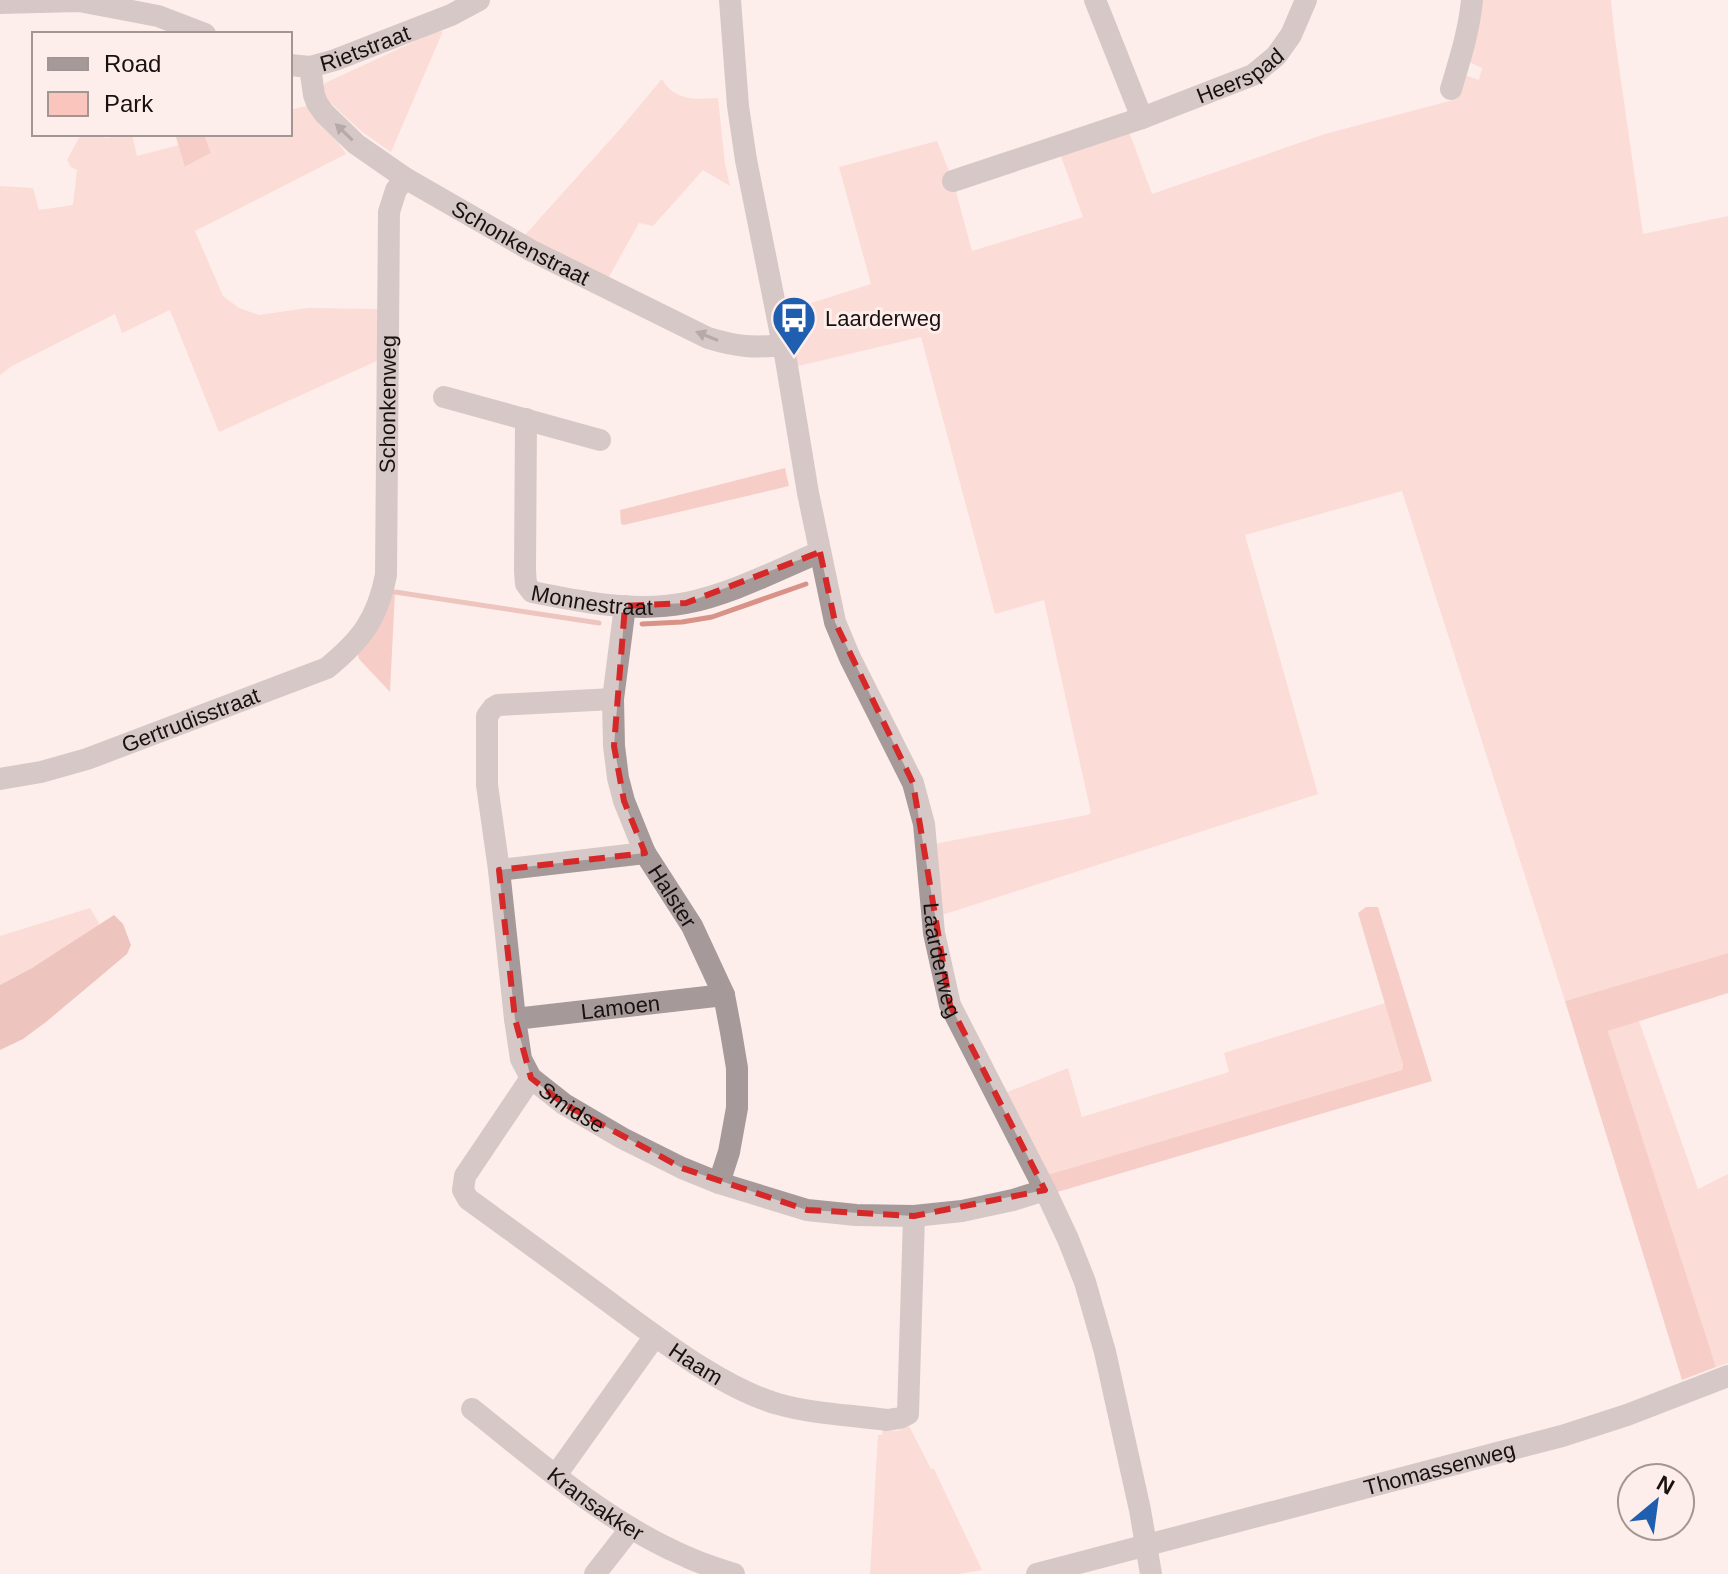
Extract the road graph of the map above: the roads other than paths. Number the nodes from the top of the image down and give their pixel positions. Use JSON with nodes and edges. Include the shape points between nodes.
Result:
{"nodes":[{"id":1,"x":479,"y":0,"type":"edge"},
{"id":2,"x":730,"y":0,"type":"edge"},
{"id":3,"x":1095,"y":0,"type":"edge"},
{"id":4,"x":1306,"y":0,"type":"edge"},
{"id":5,"x":1472,"y":0,"type":"edge"},
{"id":6,"x":0,"y":3,"type":"edge"},
{"id":7,"x":200,"y":32,"type":"edge"},
{"id":8,"x":300,"y":66,"type":"edge"},
{"id":9,"x":1451,"y":89,"type":"dead end"},
{"id":10,"x":1142,"y":118,"type":"junction"},
{"id":11,"x":405,"y":178,"type":"junction"},
{"id":12,"x":953,"y":181,"type":"dead end"},
{"id":13,"x":783,"y":345,"type":"junction"},
{"id":14,"x":444,"y":397,"type":"dead end"},
{"id":15,"x":526,"y":419,"type":"junction"},
{"id":16,"x":600,"y":440,"type":"dead end"},
{"id":17,"x":820,"y":552,"type":"junction"},
{"id":18,"x":625,"y":606,"type":"junction"},
{"id":19,"x":366,"y":630,"type":"joint"},
{"id":20,"x":613,"y":699,"type":"junction"},
{"id":21,"x":0,"y":779,"type":"edge"},
{"id":22,"x":645,"y":853,"type":"junction"},
{"id":23,"x":499,"y":870,"type":"junction"},
{"id":24,"x":724,"y":995,"type":"junction"},
{"id":25,"x":515,"y":1019,"type":"junction"},
{"id":26,"x":531,"y":1078,"type":"junction"},
{"id":27,"x":719,"y":1183,"type":"junction"},
{"id":28,"x":1045,"y":1190,"type":"junction"},
{"id":29,"x":914,"y":1216,"type":"junction"},
{"id":30,"x":655,"y":1336,"type":"junction"},
{"id":31,"x":1728,"y":1376,"type":"edge"},
{"id":32,"x":472,"y":1409,"type":"dead end"},
{"id":33,"x":556,"y":1475,"type":"junction"},
{"id":34,"x":631,"y":1528,"type":"junction"},
{"id":35,"x":1146,"y":1544,"type":"junction"},
{"id":36,"x":595,"y":1574,"type":"edge"},
{"id":37,"x":734,"y":1574,"type":"edge"},
{"id":38,"x":1037,"y":1574,"type":"edge"},
{"id":39,"x":1151,"y":1574,"type":"edge"}],
"edges":[{"from":1,"to":8,"type":"street","name":"Rietstraat","via":[[335,60]]},
{"from":2,"to":13,"type":"street","name":"Laarderweg","via":[[746,160]]},
{"from":3,"to":10,"type":"street"},
{"from":4,"to":10,"type":"street","name":"Heerspad","via":[[1291,35],[1253,75]]},
{"from":5,"to":9,"type":"street"},
{"from":6,"to":7,"type":"street","via":[[79,1],[158,16]]},
{"from":11,"to":8,"type":"street","name":"Schonkenstraat","one_way":true,"via":[[356,144],[324,113]]},
{"from":10,"to":12,"type":"street","name":"Heerspad"},
{"from":13,"to":11,"type":"street","name":"Schonkenstraat","one_way":true,"via":[[751,348],[708,338],[532,251]]},
{"from":11,"to":19,"type":"street","name":"Schonkenweg","via":[[389,212],[386,575]]},
{"from":13,"to":17,"type":"street","name":"Laarderweg"},
{"from":14,"to":15,"type":"street"},
{"from":15,"to":16,"type":"street"},
{"from":15,"to":18,"type":"street","name":"Monnestraat","via":[[526,584],[532,592]]},
{"from":17,"to":18,"type":"street","name":"Monnestraat","via":[[686,603]]},
{"from":17,"to":28,"type":"street","name":"Laarderweg","via":[[835,622],[913,783],[924,824],[934,933],[950,1005]]},
{"from":18,"to":20,"type":"street","name":"Halster"},
{"from":19,"to":21,"type":"street","name":"Gertrudisstraat","via":[[327,668],[87,759]]},
{"from":20,"to":22,"type":"street","name":"Halster","via":[[618,778]]},
{"from":20,"to":23,"type":"street","name":"Smidse","via":[[498,705],[487,716],[487,785]]},
{"from":22,"to":23,"type":"street"},
{"from":22,"to":24,"type":"street","name":"Halster","via":[[692,926]]},
{"from":23,"to":25,"type":"street","name":"Smidse"},
{"from":24,"to":25,"type":"street","name":"Lamoen"},
{"from":24,"to":27,"type":"street","name":"Halster","via":[[737,1068],[737,1108]]},
{"from":25,"to":26,"type":"street","name":"Smidse","via":[[521,1059]]},
{"from":26,"to":27,"type":"street","name":"Smidse","via":[[622,1138]]},
{"from":26,"to":30,"type":"street","name":"Haam","via":[[465,1176],[463,1190],[468,1199]]},
{"from":27,"to":29,"type":"street","name":"Smidse","via":[[807,1210]]},
{"from":28,"to":29,"type":"street","name":"Smidse","via":[[962,1211]]},
{"from":28,"to":35,"type":"street","name":"Laarderweg","via":[[1079,1268],[1105,1352]]},
{"from":29,"to":30,"type":"street","name":"Haam","via":[[908,1414],[900,1418],[779,1405],[727,1383]]},
{"from":30,"to":33,"type":"street"},
{"from":31,"to":35,"type":"street","name":"Thomassenweg","via":[[1562,1436]]},
{"from":32,"to":33,"type":"street","name":"Kransakker"},
{"from":33,"to":34,"type":"street","name":"Kransakker"},
{"from":34,"to":36,"type":"street"},
{"from":34,"to":37,"type":"street","name":"Kransakker","via":[[686,1557]]},
{"from":35,"to":38,"type":"street"},
{"from":35,"to":39,"type":"street","name":"Laarderweg"}]}
